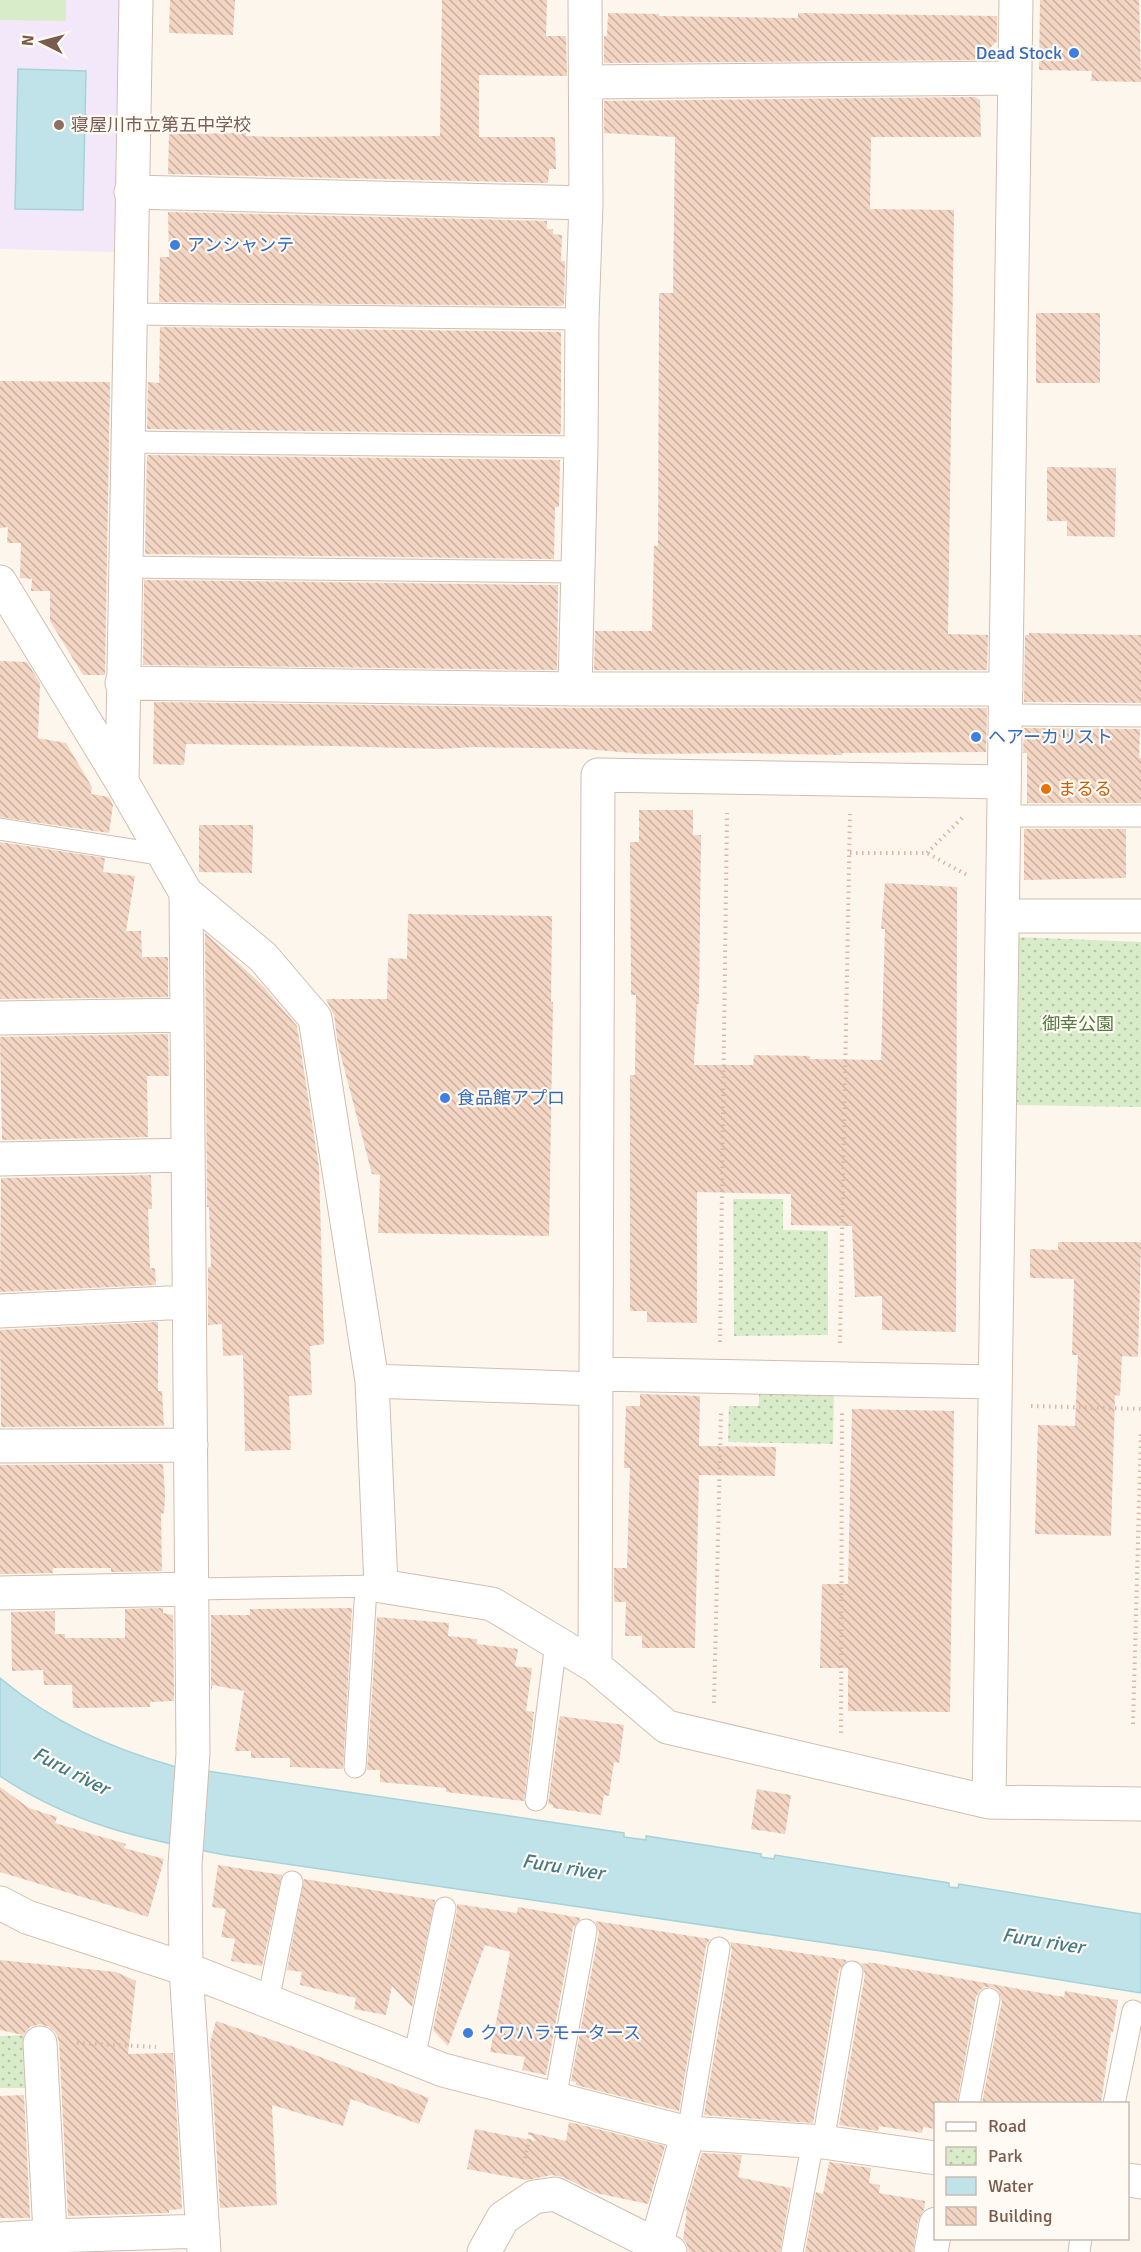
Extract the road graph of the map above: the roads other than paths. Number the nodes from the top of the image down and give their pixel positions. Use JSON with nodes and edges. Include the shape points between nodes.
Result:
{"nodes":[{"id":1,"x":136,"y":0,"type":"edge"},
{"id":2,"x":585,"y":0,"type":"edge"},
{"id":3,"x":1016,"y":0,"type":"edge"},
{"id":4,"x":1015,"y":78,"type":"junction"},
{"id":5,"x":586,"y":82,"type":"junction"},
{"id":6,"x":131,"y":192,"type":"junction"},
{"id":7,"x":586,"y":203,"type":"junction"},
{"id":8,"x":130,"y":314,"type":"junction"},
{"id":9,"x":582,"y":319,"type":"junction"},
{"id":10,"x":128,"y":442,"type":"junction"},
{"id":11,"x":581,"y":447,"type":"junction"},
{"id":12,"x":126,"y":567,"type":"junction"},
{"id":13,"x":578,"y":572,"type":"junction"},
{"id":14,"x":0,"y":582,"type":"edge"},
{"id":15,"x":123,"y":683,"type":"junction"},
{"id":16,"x":575,"y":689,"type":"junction"},
{"id":17,"x":1005,"y":702,"type":"junction"},
{"id":18,"x":1141,"y":716,"type":"edge"},
{"id":19,"x":122,"y":782,"type":"junction"},
{"id":20,"x":1004,"y":782,"type":"junction"},
{"id":21,"x":1004,"y":816,"type":"junction"},
{"id":22,"x":1141,"y":816,"type":"edge"},
{"id":23,"x":0,"y":829,"type":"edge"},
{"id":24,"x":164,"y":855,"type":"junction"},
{"id":25,"x":186,"y":893,"type":"junction"},
{"id":26,"x":1002,"y":916,"type":"junction"},
{"id":27,"x":1141,"y":916,"type":"edge"},
{"id":28,"x":187,"y":1015,"type":"junction"},
{"id":29,"x":0,"y":1018,"type":"edge"},
{"id":30,"x":188,"y":1155,"type":"junction"},
{"id":31,"x":0,"y":1159,"type":"edge"},
{"id":32,"x":189,"y":1302,"type":"junction"},
{"id":33,"x":0,"y":1311,"type":"edge"},
{"id":34,"x":372,"y":1381,"type":"junction"},
{"id":35,"x":596,"y":1381,"type":"junction"},
{"id":36,"x":995,"y":1382,"type":"junction"},
{"id":37,"x":191,"y":1445,"type":"junction"},
{"id":38,"x":0,"y":1446,"type":"edge"},
{"id":39,"x":373,"y":1587,"type":"junction"},
{"id":40,"x":192,"y":1589,"type":"junction"},
{"id":41,"x":0,"y":1593,"type":"edge"},
{"id":42,"x":556,"y":1643,"type":"junction"},
{"id":43,"x":595,"y":1666,"type":"junction"},
{"id":44,"x":355,"y":1767,"type":"dead end"},
{"id":45,"x":536,"y":1800,"type":"dead end"},
{"id":46,"x":988,"y":1802,"type":"junction"},
{"id":47,"x":1141,"y":1804,"type":"edge"},
{"id":48,"x":292,"y":1882,"type":"dead end"},
{"id":49,"x":0,"y":1903,"type":"edge"},
{"id":50,"x":445,"y":1908,"type":"dead end"},
{"id":51,"x":586,"y":1930,"type":"dead end"},
{"id":52,"x":719,"y":1948,"type":"dead end"},
{"id":53,"x":186,"y":1969,"type":"junction"},
{"id":54,"x":852,"y":1972,"type":"dead end"},
{"id":55,"x":988,"y":1999,"type":"dead end"},
{"id":56,"x":268,"y":2001,"type":"junction"},
{"id":57,"x":1133,"y":2011,"type":"dead end"},
{"id":58,"x":40,"y":2043,"type":"road end"},
{"id":59,"x":414,"y":2059,"type":"junction"},
{"id":60,"x":547,"y":2097,"type":"junction"},
{"id":61,"x":969,"y":2102,"type":"edge"},
{"id":62,"x":1114,"y":2102,"type":"edge"},
{"id":63,"x":688,"y":2133,"type":"junction"},
{"id":64,"x":818,"y":2141,"type":"junction"},
{"id":65,"x":934,"y":2158,"type":"edge"},
{"id":66,"x":934,"y":2235,"type":"edge"},
{"id":67,"x":0,"y":2239,"type":"edge"},
{"id":68,"x":203,"y":2241,"type":"edge"},
{"id":69,"x":51,"y":2244,"type":"edge"},
{"id":70,"x":660,"y":2249,"type":"edge"},
{"id":71,"x":484,"y":2252,"type":"edge"},
{"id":72,"x":792,"y":2252,"type":"edge"},
{"id":73,"x":931,"y":2252,"type":"edge"}],
"edges":[{"from":1,"to":6,"type":"street"},
{"from":2,"to":5,"type":"street"},
{"from":3,"to":4,"type":"street"},
{"from":4,"to":5,"type":"street"},
{"from":4,"to":17,"type":"street"},
{"from":5,"to":7,"type":"street"},
{"from":6,"to":7,"type":"street"},
{"from":6,"to":8,"type":"street"},
{"from":7,"to":9,"type":"street"},
{"from":8,"to":9,"type":"lane"},
{"from":8,"to":10,"type":"street"},
{"from":9,"to":11,"type":"street"},
{"from":10,"to":11,"type":"lane"},
{"from":10,"to":12,"type":"street"},
{"from":11,"to":13,"type":"street"},
{"from":12,"to":13,"type":"lane"},
{"from":12,"to":15,"type":"street"},
{"from":13,"to":16,"type":"street"},
{"from":14,"to":19,"type":"street"},
{"from":15,"to":16,"type":"street"},
{"from":15,"to":19,"type":"street"},
{"from":16,"to":17,"type":"street"},
{"from":17,"to":18,"type":"lane"},
{"from":17,"to":20,"type":"street"},
{"from":19,"to":24,"type":"street"},
{"from":20,"to":21,"type":"street"},
{"from":20,"to":35,"type":"street","via":[[598,775]]},
{"from":21,"to":22,"type":"lane"},
{"from":21,"to":26,"type":"street"},
{"from":23,"to":24,"type":"lane"},
{"from":24,"to":25,"type":"street"},
{"from":25,"to":28,"type":"street"},
{"from":25,"to":34,"type":"street","via":[[263,957],[315,1018]]},
{"from":26,"to":27,"type":"street"},
{"from":26,"to":36,"type":"street"},
{"from":28,"to":29,"type":"street"},
{"from":28,"to":30,"type":"street"},
{"from":30,"to":31,"type":"street"},
{"from":30,"to":32,"type":"street"},
{"from":32,"to":33,"type":"street"},
{"from":32,"to":37,"type":"street"},
{"from":34,"to":35,"type":"street"},
{"from":34,"to":39,"type":"street"},
{"from":35,"to":36,"type":"street","via":[[722,1377]]},
{"from":35,"to":43,"type":"street"},
{"from":36,"to":46,"type":"street"},
{"from":37,"to":38,"type":"street"},
{"from":37,"to":40,"type":"street"},
{"from":39,"to":40,"type":"lane"},
{"from":39,"to":42,"type":"street","via":[[492,1604]]},
{"from":39,"to":44,"type":"lane"},
{"from":40,"to":41,"type":"street"},
{"from":40,"to":53,"type":"street","via":[[193,1754],[185,1865]]},
{"from":42,"to":43,"type":"street"},
{"from":42,"to":45,"type":"lane"},
{"from":43,"to":46,"type":"street","via":[[667,1727]]},
{"from":46,"to":47,"type":"street"},
{"from":48,"to":56,"type":"lane"},
{"from":49,"to":53,"type":"street","via":[[27,1917]]},
{"from":50,"to":59,"type":"lane"},
{"from":51,"to":60,"type":"lane"},
{"from":52,"to":63,"type":"lane"},
{"from":53,"to":56,"type":"street"},
{"from":53,"to":68,"type":"street"},
{"from":54,"to":64,"type":"lane"},
{"from":55,"to":61,"type":"lane"},
{"from":56,"to":59,"type":"street"},
{"from":57,"to":62,"type":"lane"},
{"from":58,"to":69,"type":"street"},
{"from":59,"to":60,"type":"street"},
{"from":60,"to":63,"type":"street"},
{"from":63,"to":64,"type":"street"},
{"from":63,"to":70,"type":"street"},
{"from":64,"to":65,"type":"street"},
{"from":64,"to":72,"type":"lane"},
{"from":66,"to":73,"type":"street"},
{"from":67,"to":69,"type":"street"},
{"from":68,"to":69,"type":"street"},
{"from":70,"to":71,"type":"street","via":[[555,2194],[534,2197],[503,2218]]}]}
